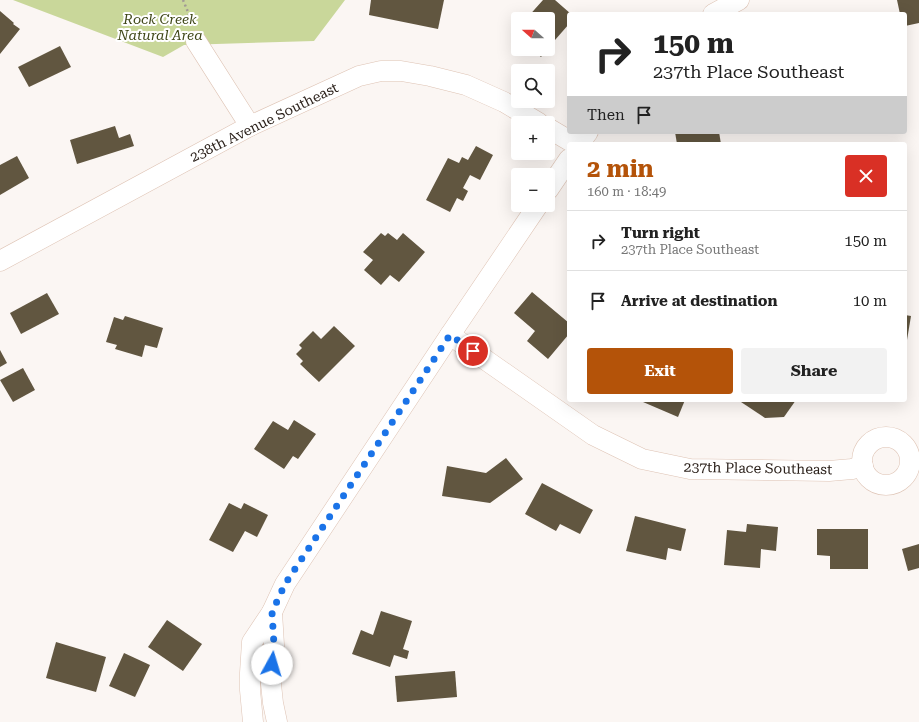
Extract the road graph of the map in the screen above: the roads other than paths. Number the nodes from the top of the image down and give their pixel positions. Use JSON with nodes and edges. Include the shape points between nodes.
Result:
{"nodes":[{"id":1,"x":739,"y":0,"type":"edge"},
{"id":2,"x":717,"y":12,"type":"edge"},
{"id":3,"x":196,"y":41,"type":"road end"},
{"id":4,"x":527,"y":116,"type":"edge"},
{"id":5,"x":250,"y":126,"type":"junction"},
{"id":6,"x":555,"y":132,"type":"edge"},
{"id":7,"x":572,"y":142,"type":"edge"},
{"id":8,"x":567,"y":162,"type":"edge"},
{"id":9,"x":555,"y":180,"type":"edge"},
{"id":10,"x":533,"y":212,"type":"edge"},
{"id":11,"x":0,"y":261,"type":"edge"},
{"id":12,"x":450,"y":335,"type":"junction"},
{"id":13,"x":863,"y":466,"type":"dead end"},
{"id":14,"x":272,"y":612,"type":"junction"},
{"id":15,"x":253,"y":722,"type":"edge"},
{"id":16,"x":277,"y":722,"type":"edge"}],
"edges":[{"from":1,"to":2,"type":"street"},
{"from":3,"to":5,"type":"street"},
{"from":4,"to":5,"type":"street","name":"238th Avenue Southeast","via":[[466,85],[401,71],[381,71],[359,76]]},
{"from":5,"to":11,"type":"street","name":"238th Avenue Southeast"},
{"from":6,"to":7,"type":"street"},
{"from":8,"to":9,"type":"street"},
{"from":10,"to":12,"type":"street"},
{"from":12,"to":13,"type":"street","name":"237th Place Southeast","via":[[593,435],[642,459],[690,469],[829,471]]},
{"from":12,"to":14,"type":"street","via":[[285,584]]},
{"from":14,"to":15,"type":"street","via":[[252,642],[250,673]]},
{"from":14,"to":16,"type":"street","via":[[274,645],[271,684]]}]}
